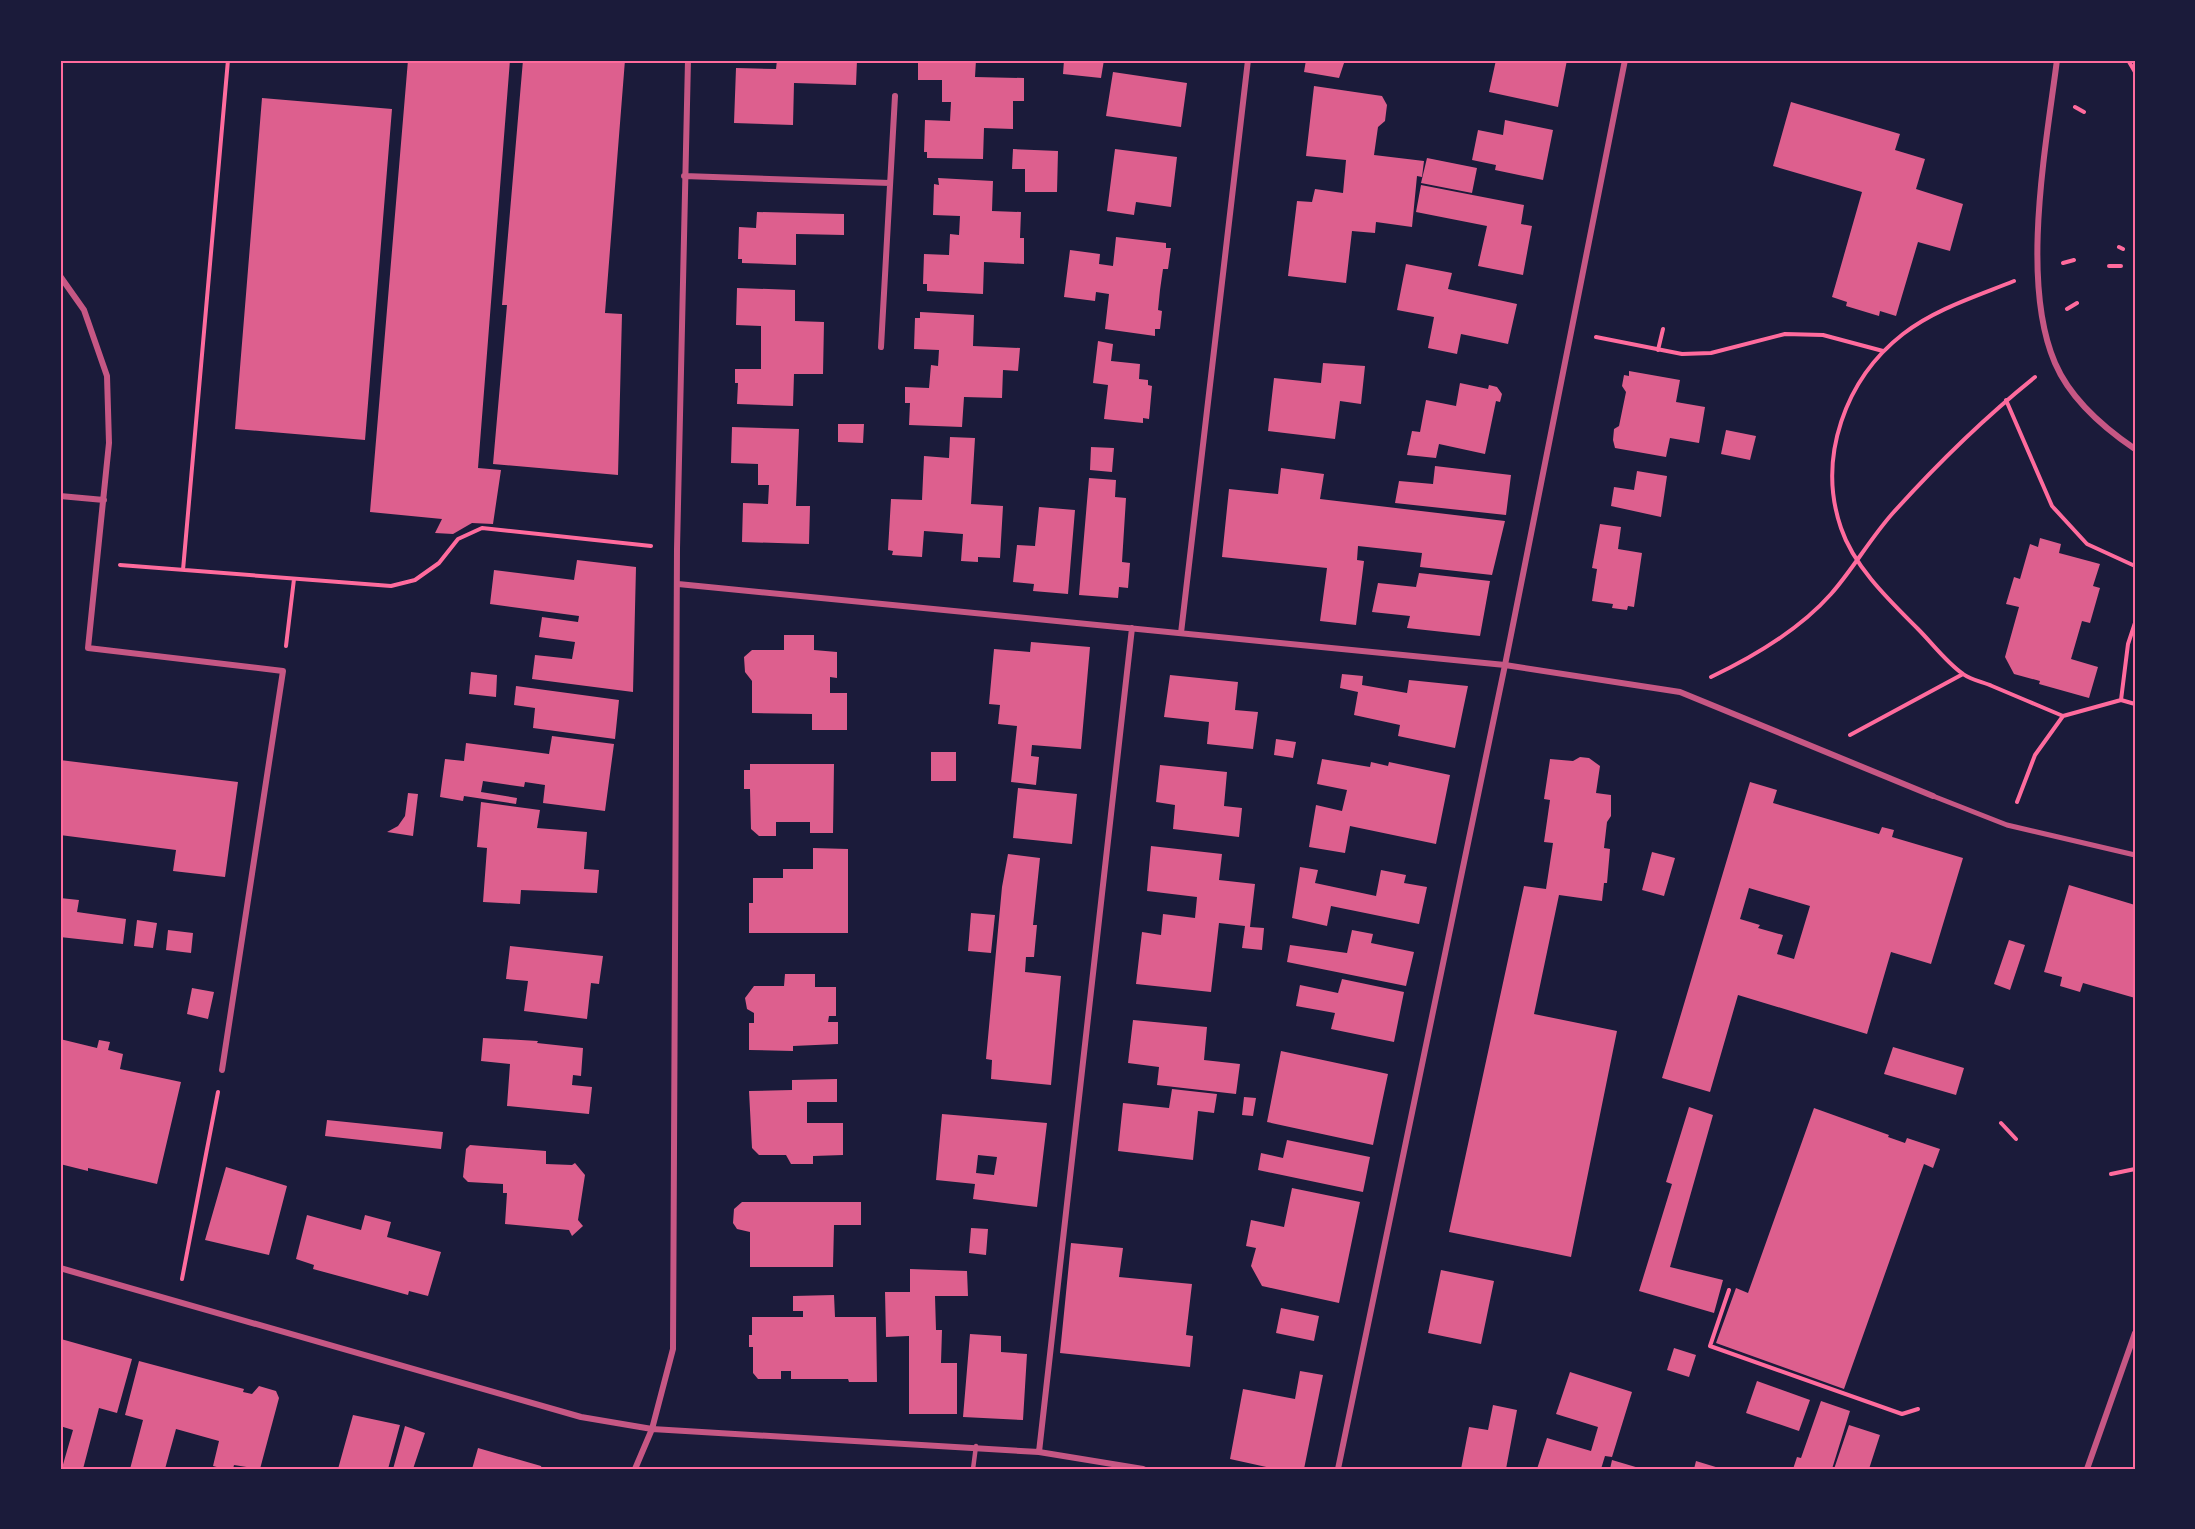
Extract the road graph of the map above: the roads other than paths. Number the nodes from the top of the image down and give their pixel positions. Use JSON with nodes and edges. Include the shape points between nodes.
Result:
{"nodes":[{"id":1,"x":688,"y":60,"type":"edge"},
{"id":2,"x":1248,"y":60,"type":"edge"},
{"id":3,"x":1625,"y":60,"type":"edge"},
{"id":4,"x":2057,"y":60,"type":"edge"},
{"id":5,"x":895,"y":96,"type":"dead end"},
{"id":6,"x":684,"y":176,"type":"junction"},
{"id":7,"x":890,"y":183,"type":"junction"},
{"id":8,"x":60,"y":276,"type":"edge"},
{"id":9,"x":881,"y":347,"type":"dead end"},
{"id":10,"x":2135,"y":448,"type":"edge"},
{"id":11,"x":60,"y":496,"type":"edge"},
{"id":12,"x":104,"y":500,"type":"junction"},
{"id":13,"x":678,"y":584,"type":"junction"},
{"id":14,"x":1132,"y":628,"type":"junction"},
{"id":15,"x":1181,"y":633,"type":"junction"},
{"id":16,"x":1505,"y":664,"type":"junction"},
{"id":17,"x":1933,"y":795,"type":"joint"},
{"id":18,"x":2135,"y":855,"type":"edge"},
{"id":19,"x":222,"y":1070,"type":"road end"},
{"id":20,"x":60,"y":1268,"type":"edge"},
{"id":21,"x":2135,"y":1333,"type":"edge"},
{"id":22,"x":652,"y":1429,"type":"junction"},
{"id":23,"x":975,"y":1446,"type":"junction"},
{"id":24,"x":1039,"y":1452,"type":"junction"},
{"id":25,"x":635,"y":1469,"type":"edge"},
{"id":26,"x":973,"y":1469,"type":"edge"},
{"id":27,"x":1143,"y":1469,"type":"edge"},
{"id":28,"x":1338,"y":1469,"type":"edge"},
{"id":29,"x":2087,"y":1469,"type":"edge"}],
"edges":[{"from":1,"to":6,"type":"street"},
{"from":2,"to":15,"type":"street"},
{"from":3,"to":16,"type":"street"},
{"from":4,"to":10,"type":"street","via":[[2041,189],[2038,271],[2044,323],[2054,362],[2066,384],[2089,411]]},
{"from":5,"to":7,"type":"street"},
{"from":6,"to":7,"type":"street"},
{"from":6,"to":13,"type":"street"},
{"from":7,"to":9,"type":"street"},
{"from":8,"to":12,"type":"street","via":[[84,310],[107,376],[109,443]]},
{"from":11,"to":12,"type":"street"},
{"from":12,"to":19,"type":"street","via":[[88,648],[283,671]]},
{"from":13,"to":14,"type":"street"},
{"from":13,"to":22,"type":"street","via":[[673,1349]]},
{"from":14,"to":15,"type":"street"},
{"from":14,"to":24,"type":"street"},
{"from":15,"to":16,"type":"street"},
{"from":16,"to":17,"type":"street","via":[[1680,692]]},
{"from":16,"to":28,"type":"street"},
{"from":17,"to":18,"type":"street","via":[[2007,825]]},
{"from":20,"to":22,"type":"street","via":[[581,1417]]},
{"from":21,"to":29,"type":"street"},
{"from":22,"to":23,"type":"street"},
{"from":22,"to":25,"type":"street"},
{"from":23,"to":24,"type":"street"},
{"from":23,"to":26,"type":"lane"},
{"from":24,"to":27,"type":"street"}]}
